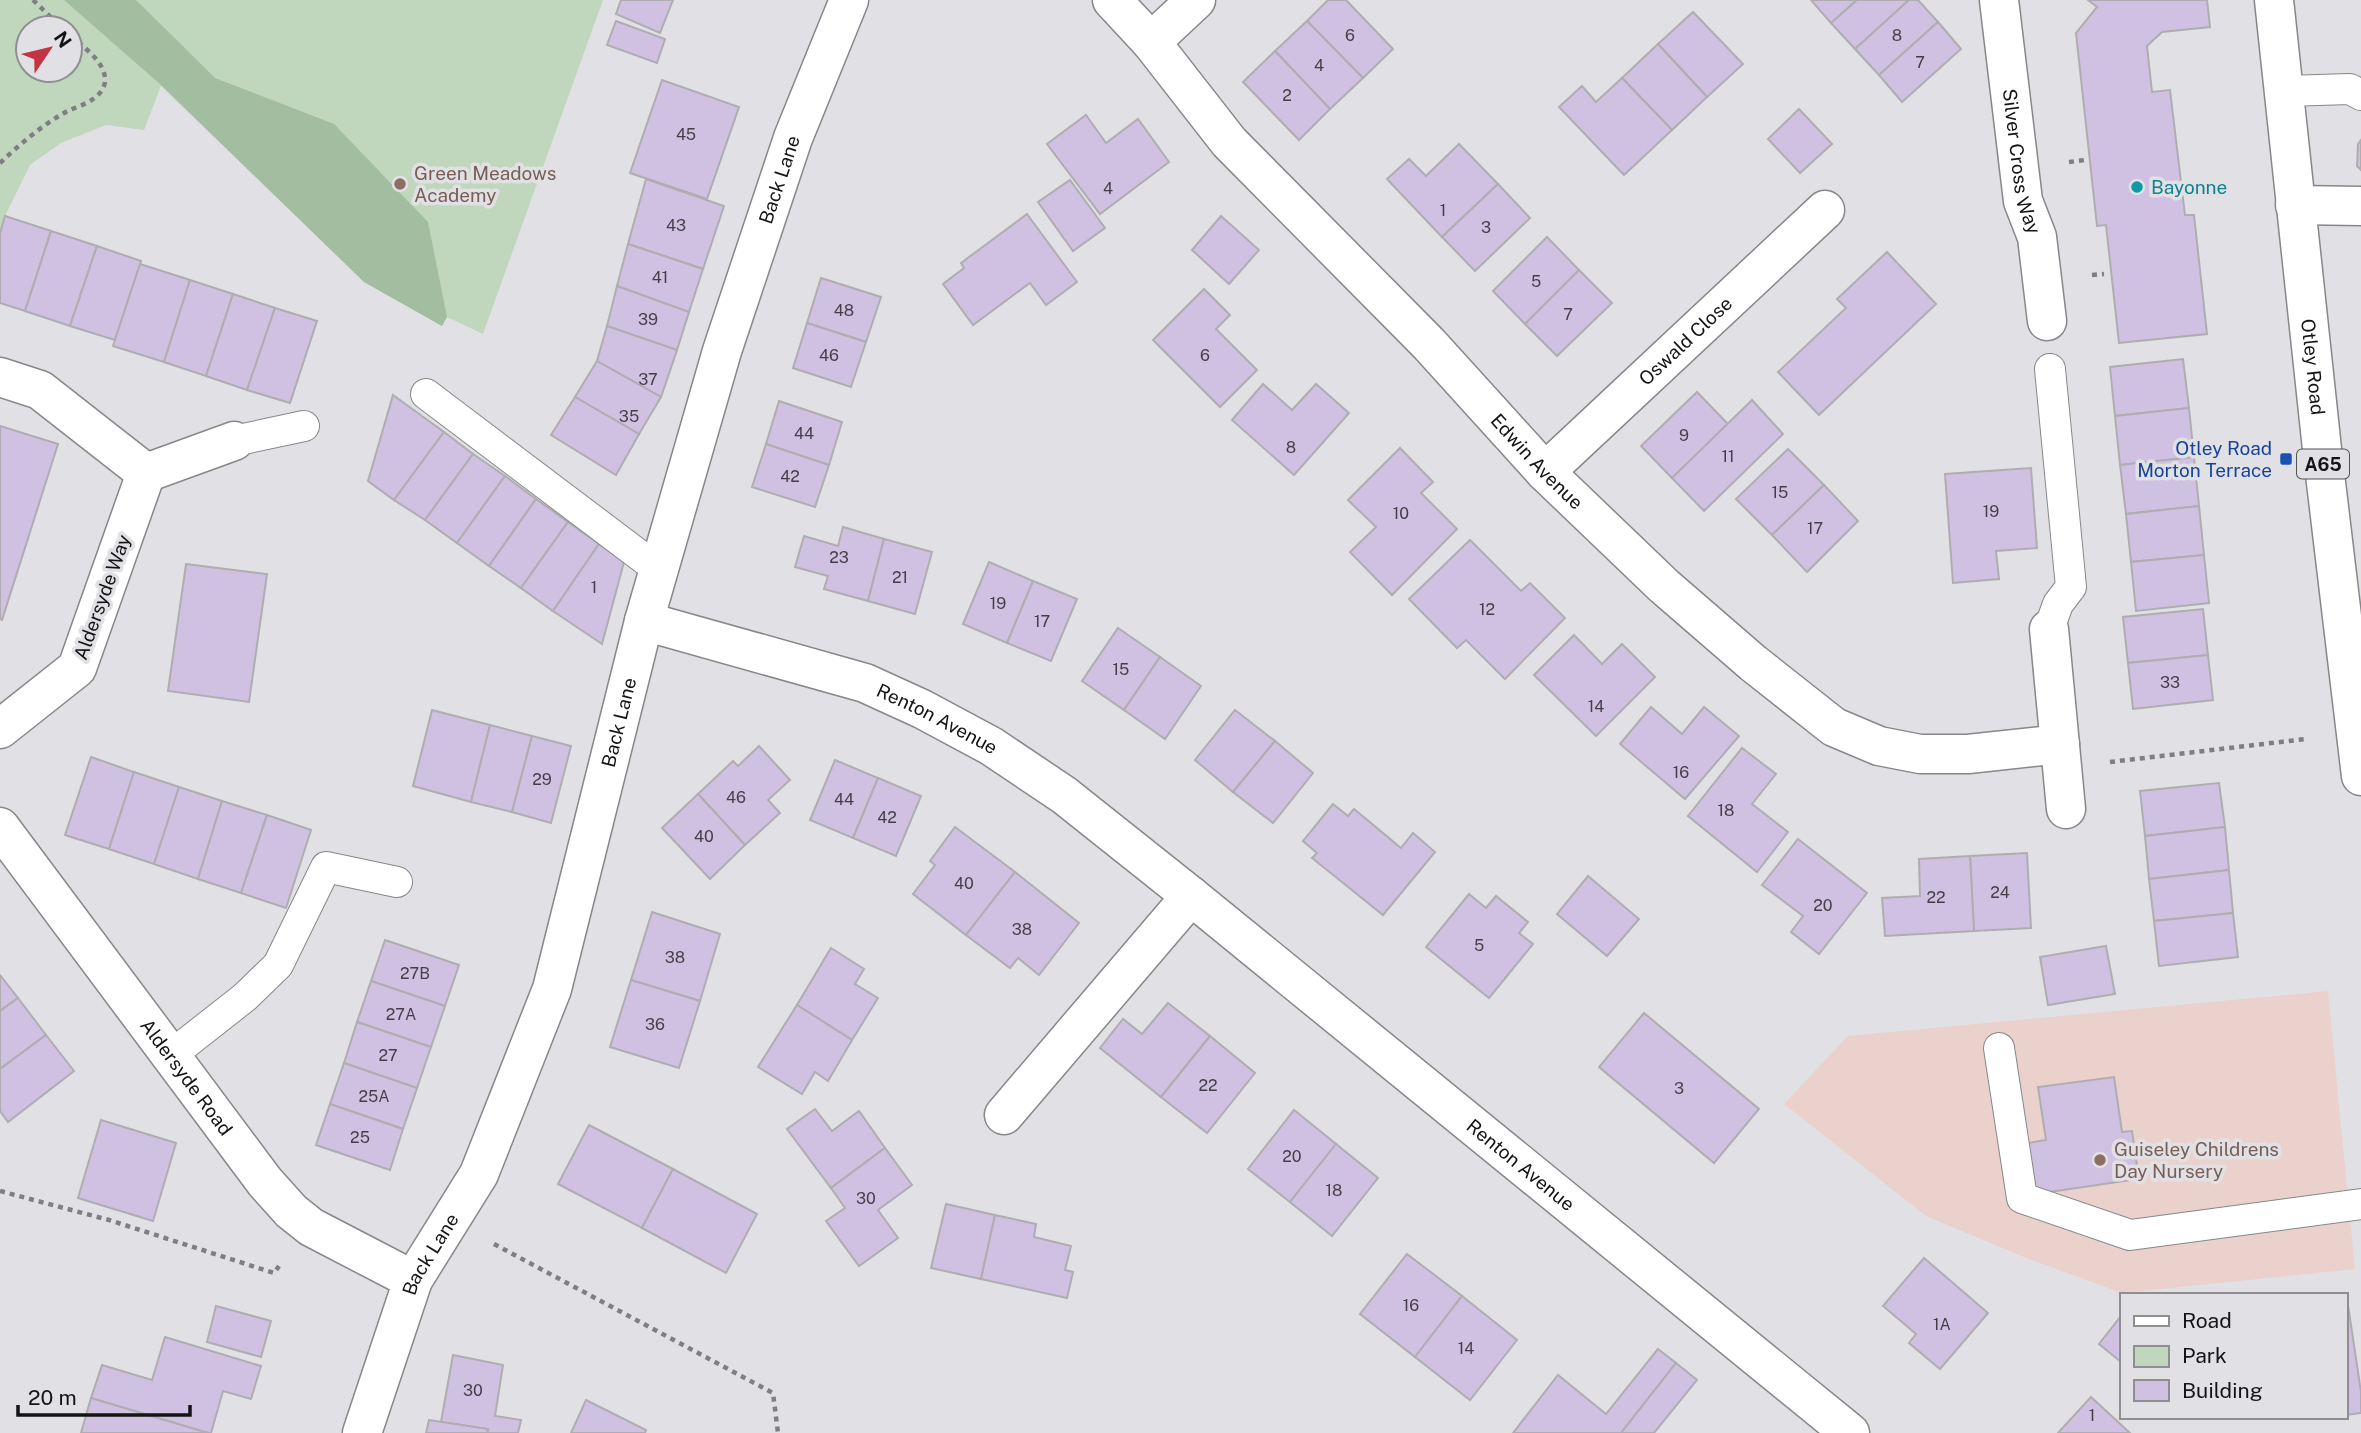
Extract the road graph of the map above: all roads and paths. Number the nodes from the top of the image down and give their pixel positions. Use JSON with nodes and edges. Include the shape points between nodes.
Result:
{"nodes":[{"id":1,"x":33,"y":0,"type":"edge"},
{"id":2,"x":849,"y":0,"type":"edge"},
{"id":3,"x":1112,"y":0,"type":"edge"},
{"id":4,"x":1196,"y":0,"type":"edge"},
{"id":5,"x":1998,"y":0,"type":"edge"},
{"id":6,"x":2274,"y":0,"type":"edge"},
{"id":7,"x":48,"y":14,"type":"edge"},
{"id":8,"x":1152,"y":42,"type":"junction"},
{"id":9,"x":84,"y":48,"type":"edge"},
{"id":10,"x":2357,"y":87,"type":"edge"},
{"id":11,"x":2284,"y":91,"type":"junction"},
{"id":12,"x":0,"y":163,"type":"edge"},
{"id":13,"x":2295,"y":205,"type":"junction"},
{"id":14,"x":2361,"y":206,"type":"edge"},
{"id":15,"x":1825,"y":210,"type":"dead end"},
{"id":16,"x":2047,"y":321,"type":"dead end"},
{"id":17,"x":2050,"y":369,"type":"dead end"},
{"id":18,"x":0,"y":377,"type":"edge"},
{"id":19,"x":426,"y":394,"type":"dead end"},
{"id":20,"x":304,"y":426,"type":"dead end"},
{"id":21,"x":234,"y":441,"type":"joint"},
{"id":22,"x":1545,"y":472,"type":"junction"},
{"id":23,"x":146,"y":473,"type":"junction"},
{"id":24,"x":659,"y":570,"type":"junction"},
{"id":25,"x":644,"y":621,"type":"junction"},
{"id":26,"x":2049,"y":629,"type":"joint"},
{"id":27,"x":0,"y":729,"type":"edge"},
{"id":28,"x":2356,"y":733,"type":"junction"},
{"id":29,"x":2060,"y":744,"type":"junction"},
{"id":30,"x":2361,"y":776,"type":"edge"},
{"id":31,"x":2066,"y":809,"type":"dead end"},
{"id":32,"x":0,"y":827,"type":"edge"},
{"id":33,"x":397,"y":881,"type":"dead end"},
{"id":34,"x":1191,"y":896,"type":"junction"},
{"id":35,"x":1998,"y":1048,"type":"dead end"},
{"id":36,"x":170,"y":1056,"type":"junction"},
{"id":37,"x":1004,"y":1115,"type":"dead end"},
{"id":38,"x":0,"y":1191,"type":"edge"},
{"id":39,"x":2361,"y":1204,"type":"edge"},
{"id":40,"x":450,"y":1220,"type":"junction"},
{"id":41,"x":311,"y":1227,"type":"junction"},
{"id":42,"x":412,"y":1280,"type":"junction"},
{"id":43,"x":362,"y":1433,"type":"edge"},
{"id":44,"x":778,"y":1433,"type":"edge"},
{"id":45,"x":1850,"y":1433,"type":"edge"}],
"edges":[{"from":1,"to":7,"type":"path"},
{"from":2,"to":24,"type":"street","name":"Back Lane","via":[[778,179]]},
{"from":3,"to":8,"type":"street","name":"Edwin Avenue"},
{"from":4,"to":8,"type":"street"},
{"from":5,"to":16,"type":"street","name":"Silver Cross Way","via":[[2023,201],[2038,237]]},
{"from":6,"to":11,"type":"street","name":"Otley Road","number":"A65"},
{"from":8,"to":22,"type":"street","name":"Edwin Avenue","via":[[1229,142],[1429,344]]},
{"from":9,"to":12,"type":"path","via":[[103,71],[106,83],[100,94],[64,113]]},
{"from":10,"to":11,"type":"lane"},
{"from":11,"to":13,"type":"street","name":"Otley Road","number":"A65"},
{"from":13,"to":14,"type":"street"},
{"from":13,"to":28,"type":"street","name":"Otley Road","number":"A65"},
{"from":15,"to":22,"type":"street","name":"Oswald Close"},
{"from":17,"to":26,"type":"lane","via":[[2071,587],[2058,604]]},
{"from":18,"to":23,"type":"street","via":[[40,390]]},
{"from":19,"to":24,"type":"lane"},
{"from":20,"to":21,"type":"lane"},
{"from":21,"to":23,"type":"street"},
{"from":22,"to":29,"type":"street","name":"Edwin Avenue","via":[[1664,586],[1834,727],[1879,746],[1920,754]]},
{"from":23,"to":27,"type":"street","name":"Aldersyde Way","via":[[77,668]]},
{"from":24,"to":25,"type":"street","name":"Back Lane"},
{"from":25,"to":34,"type":"street","name":"Renton Avenue","via":[[865,683],[922,709],[992,746],[1064,795]]},
{"from":25,"to":40,"type":"street","name":"Back Lane","via":[[552,989],[479,1174]]},
{"from":26,"to":29,"type":"street"},
{"from":28,"to":29,"type":"path","via":[[2088,765]]},
{"from":28,"to":30,"type":"street","name":"Otley Road","number":"A65"},
{"from":29,"to":31,"type":"street"},
{"from":32,"to":36,"type":"street","name":"Aldersyde Road"},
{"from":33,"to":36,"type":"lane","via":[[326,867],[278,965]]},
{"from":34,"to":37,"type":"street"},
{"from":34,"to":45,"type":"street","name":"Renton Avenue"},
{"from":35,"to":39,"type":"lane","via":[[2022,1198],[2130,1235]]},
{"from":36,"to":41,"type":"street","name":"Aldersyde Road","via":[[265,1182]]},
{"from":38,"to":41,"type":"path","via":[[274,1273]]},
{"from":40,"to":42,"type":"street","name":"Back Lane"},
{"from":40,"to":44,"type":"path","via":[[773,1393]]},
{"from":41,"to":42,"type":"street","name":"Aldersyde Road"},
{"from":42,"to":43,"type":"street","name":"Back Lane"}]}
